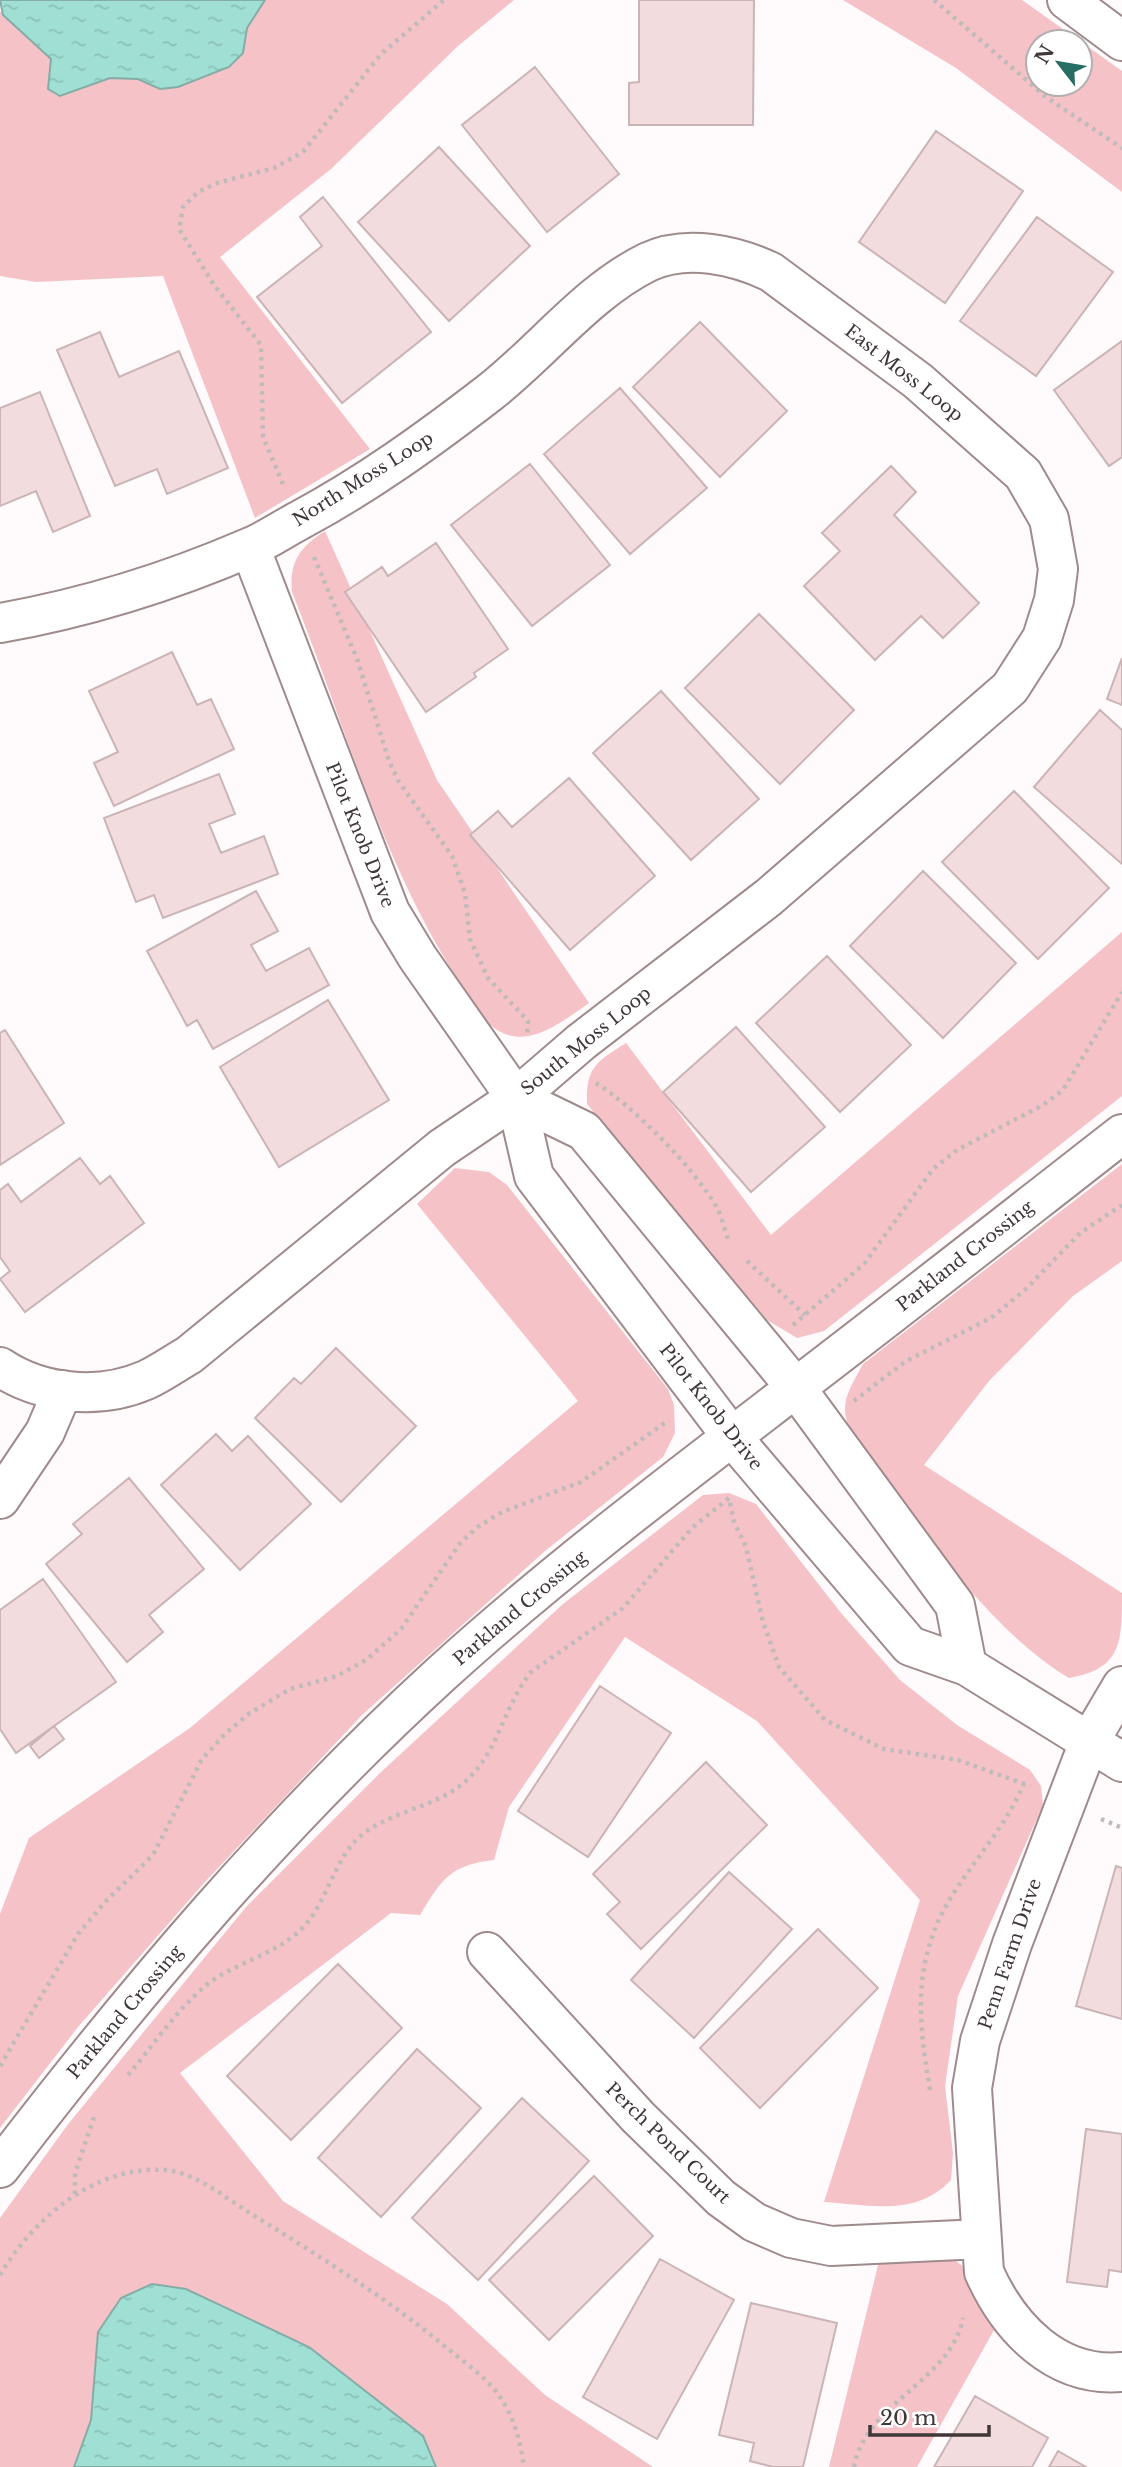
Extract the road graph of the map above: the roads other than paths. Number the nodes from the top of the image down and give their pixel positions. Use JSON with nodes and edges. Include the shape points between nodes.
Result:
{"nodes":[{"id":1,"x":1067,"y":0,"type":"edge"},
{"id":2,"x":1122,"y":41,"type":"edge"},
{"id":3,"x":682,"y":254,"type":"joint"},
{"id":4,"x":250,"y":547,"type":"junction"},
{"id":5,"x":1058,"y":569,"type":"joint"},
{"id":6,"x":0,"y":623,"type":"edge"},
{"id":7,"x":516,"y":1098,"type":"junction"},
{"id":8,"x":1122,"y":1133,"type":"edge"},
{"id":9,"x":11,"y":1374,"type":"edge"},
{"id":10,"x":796,"y":1388,"type":"junction"},
{"id":11,"x":64,"y":1390,"type":"junction"},
{"id":12,"x":732,"y":1437,"type":"junction"},
{"id":13,"x":0,"y":1499,"type":"edge"},
{"id":14,"x":967,"y":1666,"type":"junction"},
{"id":15,"x":1122,"y":1686,"type":"edge"},
{"id":16,"x":1089,"y":1742,"type":"junction"},
{"id":17,"x":1122,"y":1762,"type":"edge"},
{"id":18,"x":486,"y":1952,"type":"dead end"},
{"id":19,"x":0,"y":2168,"type":"edge"},
{"id":20,"x":981,"y":2239,"type":"junction"},
{"id":21,"x":1122,"y":2372,"type":"edge"}],
"edges":[{"from":1,"to":2,"type":"street"},
{"from":3,"to":4,"type":"street","name":"North Moss Loop","via":[[651,261],[626,275],[511,376],[420,447]]},
{"from":3,"to":5,"type":"street","name":"East Moss Loop","via":[[721,254],[771,272],[918,381],[1023,474],[1049,519]]},
{"from":4,"to":6,"type":"street","name":"North Moss Loop","via":[[149,585],[43,616]]},
{"from":4,"to":7,"type":"street","name":"Pilot Knob Drive","via":[[390,912]]},
{"from":5,"to":7,"type":"street","name":"South Moss Loop","via":[[1042,638],[1010,688],[769,897]]},
{"from":7,"to":10,"type":"street","name":"Pilot Knob Drive","via":[[584,1131]]},
{"from":7,"to":11,"type":"street","name":"South Moss Loop","via":[[442,1148],[189,1356],[146,1380],[101,1393]]},
{"from":7,"to":12,"type":"street","name":"Pilot Knob Drive","via":[[534,1176]]},
{"from":8,"to":10,"type":"street","name":"Parkland Crossing"},
{"from":9,"to":11,"type":"street","name":"South Moss Loop"},
{"from":10,"to":12,"type":"street","name":"Parkland Crossing"},
{"from":10,"to":14,"type":"street","name":"Pilot Knob Drive","via":[[955,1605]]},
{"from":11,"to":13,"type":"street","via":[[45,1432]]},
{"from":12,"to":14,"type":"street","name":"Pilot Knob Drive","via":[[910,1646]]},
{"from":12,"to":19,"type":"street","name":"Parkland Crossing","via":[[441,1674],[319,1794],[204,1918]]},
{"from":14,"to":16,"type":"street","name":"Pilot Knob Drive"},
{"from":15,"to":16,"type":"street","name":"Penn Farm Drive"},
{"from":16,"to":17,"type":"street","name":"Pilot Knob Drive"},
{"from":16,"to":20,"type":"street","name":"Penn Farm Drive","via":[[980,2041],[971,2088]]},
{"from":18,"to":20,"type":"street","name":"Perch Pond Court","via":[[638,2117],[721,2198],[754,2221],[791,2238],[831,2246]]},
{"from":20,"to":21,"type":"street","name":"Penn Farm Drive","via":[[984,2273],[1004,2313],[1024,2336],[1076,2367],[1104,2374]]}]}
